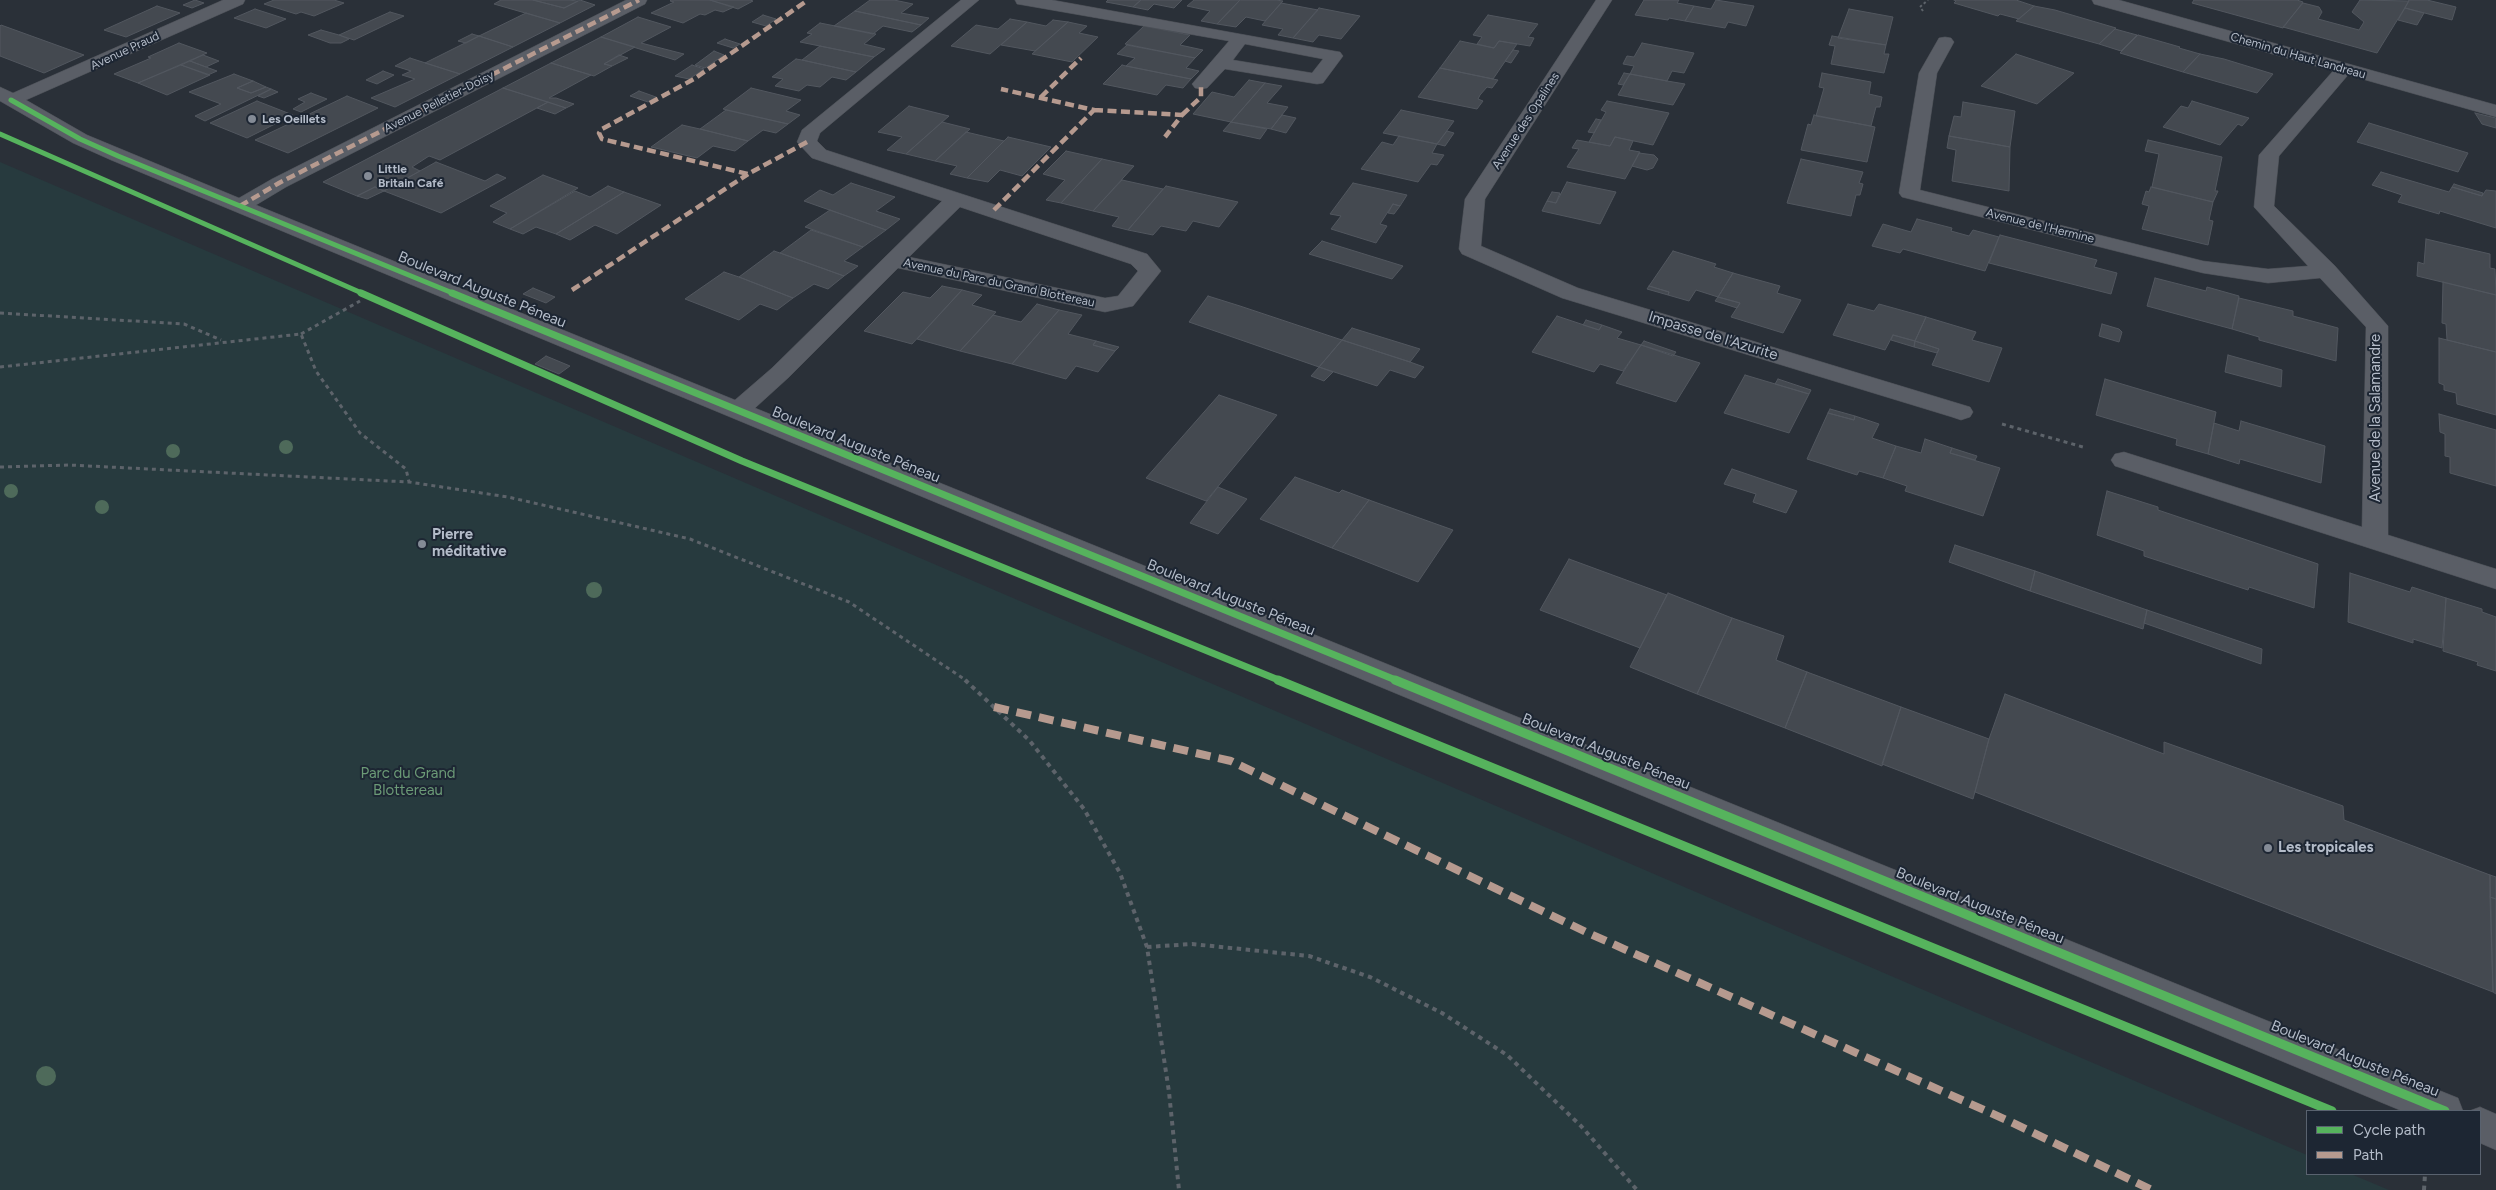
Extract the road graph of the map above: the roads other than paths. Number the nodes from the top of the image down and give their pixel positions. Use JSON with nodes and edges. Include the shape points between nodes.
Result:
{"nodes":[{"id":1,"x":237,"y":0,"type":"edge"},
{"id":2,"x":638,"y":0,"type":"edge"},
{"id":3,"x":971,"y":0,"type":"edge"},
{"id":4,"x":1025,"y":0,"type":"edge"},
{"id":5,"x":1604,"y":0,"type":"edge"},
{"id":6,"x":2100,"y":0,"type":"edge"},
{"id":7,"x":1241,"y":38,"type":"junction"},
{"id":8,"x":1945,"y":42,"type":"dead end"},
{"id":9,"x":1221,"y":64,"type":"junction"},
{"id":10,"x":2344,"y":69,"type":"junction"},
{"id":11,"x":1200,"y":84,"type":"dead end"},
{"id":12,"x":6,"y":97,"type":"edge"},
{"id":13,"x":2496,"y":111,"type":"edge"},
{"id":14,"x":956,"y":199,"type":"junction"},
{"id":15,"x":240,"y":206,"type":"junction"},
{"id":16,"x":1470,"y":249,"type":"joint"},
{"id":17,"x":895,"y":261,"type":"junction"},
{"id":18,"x":2326,"y":271,"type":"junction"},
{"id":19,"x":737,"y":411,"type":"junction"},
{"id":20,"x":1961,"y":412,"type":"road end"},
{"id":21,"x":2124,"y":460,"type":"road end"},
{"id":22,"x":2375,"y":541,"type":"junction"},
{"id":23,"x":2496,"y":579,"type":"edge"},
{"id":24,"x":2443,"y":1110,"type":"edge"},
{"id":25,"x":2481,"y":1126,"type":"edge"},
{"id":26,"x":2496,"y":1132,"type":"edge"}],
"edges":[{"from":1,"to":12,"type":"street","name":"Avenue Praud","via":[[64,79]]},
{"from":2,"to":15,"type":"street","name":"Avenue Pelletier-Doisy"},
{"from":3,"to":14,"type":"street","name":"Avenue du Parc du Grand Blottereau","via":[[812,130],[807,142],[819,154]]},
{"from":4,"to":7,"type":"street"},
{"from":5,"to":16,"type":"street","name":"Avenue des Opalines","via":[[1475,200]]},
{"from":6,"to":10,"type":"street","name":"Chemin du Haut Landreau"},
{"from":7,"to":9,"type":"street"},
{"from":7,"to":9,"type":"street","via":[[1334,56],[1317,79]]},
{"from":8,"to":18,"type":"street","name":"Avenue de l'Hermine","via":[[1928,74],[1909,193],[2204,267],[2268,276]]},
{"from":9,"to":11,"type":"street"},
{"from":10,"to":13,"type":"street","name":"Chemin du Haut Landreau"},
{"from":10,"to":18,"type":"street","name":"Avenue de la Salamandre","via":[[2269,155],[2264,207]]},
{"from":12,"to":15,"type":"street","name":"Boulevard Auguste Péneau","via":[[80,139]]},
{"from":14,"to":17,"type":"street","name":"Avenue du Parc du Grand Blottereau"},
{"from":14,"to":17,"type":"street","name":"Avenue du Parc du Grand Blottereau","via":[[1139,259],[1150,271],[1125,301],[1104,305]]},
{"from":15,"to":19,"type":"street","name":"Boulevard Auguste Péneau"},
{"from":16,"to":20,"type":"street","name":"Impasse de l'Azurite","via":[[1570,293]]},
{"from":17,"to":19,"type":"street","name":"Avenue du Parc du Grand Blottereau"},
{"from":18,"to":22,"type":"street","name":"Avenue de la Salamandre","via":[[2377,326]]},
{"from":19,"to":24,"type":"street","name":"Boulevard Auguste Péneau"},
{"from":21,"to":22,"type":"street"},
{"from":22,"to":23,"type":"street"},
{"from":25,"to":26,"type":"street"}]}
